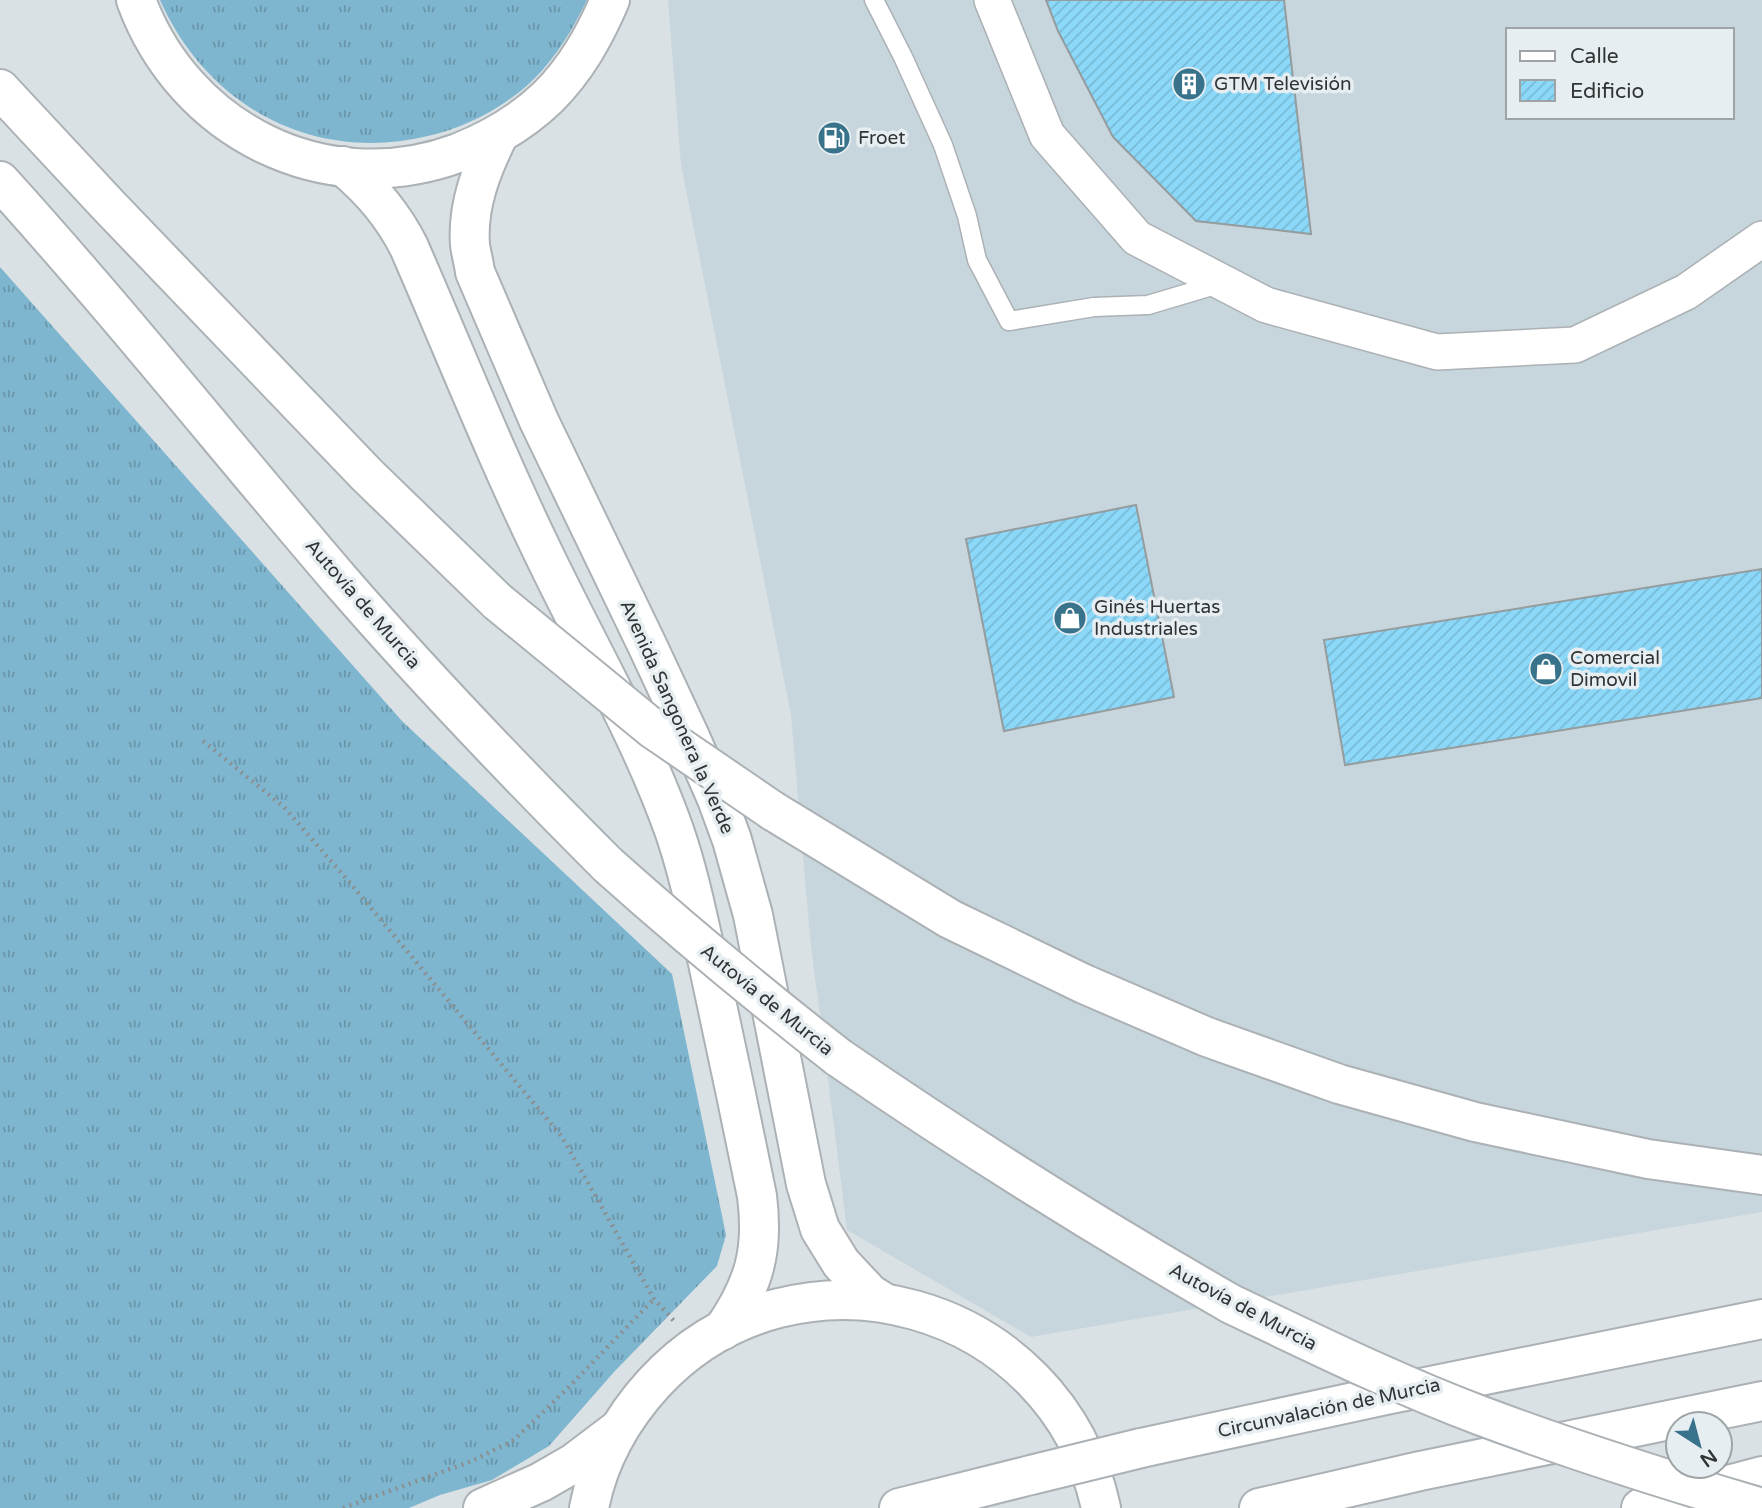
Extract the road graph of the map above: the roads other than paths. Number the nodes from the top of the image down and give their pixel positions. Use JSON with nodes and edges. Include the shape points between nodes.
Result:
{"nodes":[{"id":1,"x":136,"y":0,"type":"edge"},
{"id":2,"x":610,"y":0,"type":"edge"},
{"id":3,"x":874,"y":0,"type":"edge"},
{"id":4,"x":992,"y":0,"type":"edge"},
{"id":5,"x":0,"y":89,"type":"edge"},
{"id":6,"x":499,"y":134,"type":"junction"},
{"id":7,"x":343,"y":166,"type":"junction"},
{"id":8,"x":0,"y":181,"type":"edge"},
{"id":9,"x":1762,"y":213,"type":"edge"},
{"id":10,"x":1762,"y":239,"type":"edge"},
{"id":11,"x":1223,"y":282,"type":"junction"},
{"id":12,"x":1686,"y":292,"type":"junction"},
{"id":13,"x":1762,"y":1175,"type":"edge"},
{"id":14,"x":883,"y":1302,"type":"junction"},
{"id":15,"x":1762,"y":1319,"type":"edge"},
{"id":16,"x":709,"y":1339,"type":"junction"},
{"id":17,"x":1762,"y":1401,"type":"edge"},
{"id":18,"x":619,"y":1429,"type":"junction"},
{"id":19,"x":1762,"y":1476,"type":"edge"},
{"id":20,"x":483,"y":1508,"type":"edge"},
{"id":21,"x":589,"y":1508,"type":"edge"},
{"id":22,"x":900,"y":1508,"type":"edge"},
{"id":23,"x":1101,"y":1508,"type":"edge"},
{"id":24,"x":1259,"y":1508,"type":"edge"},
{"id":25,"x":1641,"y":1508,"type":"edge"},
{"id":26,"x":1762,"y":1508,"type":"edge"}],
"edges":[{"from":1,"to":7,"type":"main road","via":[[158,48],[177,75],[223,120],[280,151]]},
{"from":2,"to":6,"type":"main road","via":[[567,77]]},
{"from":3,"to":11,"type":"lane","via":[[943,145],[976,260],[1009,321],[1094,307],[1148,305]]},
{"from":4,"to":11,"type":"street","via":[[1047,135],[1137,238]]},
{"from":5,"to":13,"type":"main road","bridge":true,"via":[[367,475],[498,602],[653,729],[773,811],[950,919],[1207,1037],[1339,1084],[1475,1122],[1648,1159]]},
{"from":6,"to":7,"type":"main road","via":[[424,163]]},
{"from":6,"to":14,"type":"main road","name":"Avenida Sangonera la Verde","via":[[476,189],[470,245],[475,272],[539,421],[690,737],[732,840],[753,915],[806,1184],[820,1229],[841,1263]]},
{"from":7,"to":16,"type":"main road","via":[[383,205],[410,247],[511,482],[635,734],[675,832],[726,1043],[760,1220],[755,1264],[737,1310]]},
{"from":8,"to":26,"type":"main road","name":"Autovía de Murcia","bridge":true,"via":[[470,724],[608,865],[838,1057],[1034,1187],[1231,1304],[1353,1363],[1477,1415]]},
{"from":9,"to":12,"type":"street"},
{"from":10,"to":12,"type":"street"},
{"from":11,"to":12,"type":"street","via":[[1266,305],[1437,352],[1575,345]]},
{"from":14,"to":16,"type":"main road","via":[[801,1304],[774,1310]]},
{"from":14,"to":23,"type":"main road","via":[[950,1322],[1010,1358],[1036,1382],[1077,1439]]},
{"from":15,"to":22,"type":"main road","name":"Circunvalación de Murcia","bridge":true,"via":[[1141,1448]]},
{"from":16,"to":18,"type":"main road","via":[[666,1371]]},
{"from":17,"to":24,"type":"main road"},
{"from":18,"to":20,"type":"main road","via":[[574,1463]]},
{"from":18,"to":21,"type":"main road","via":[[603,1461]]},
{"from":19,"to":25,"type":"main road"}]}
